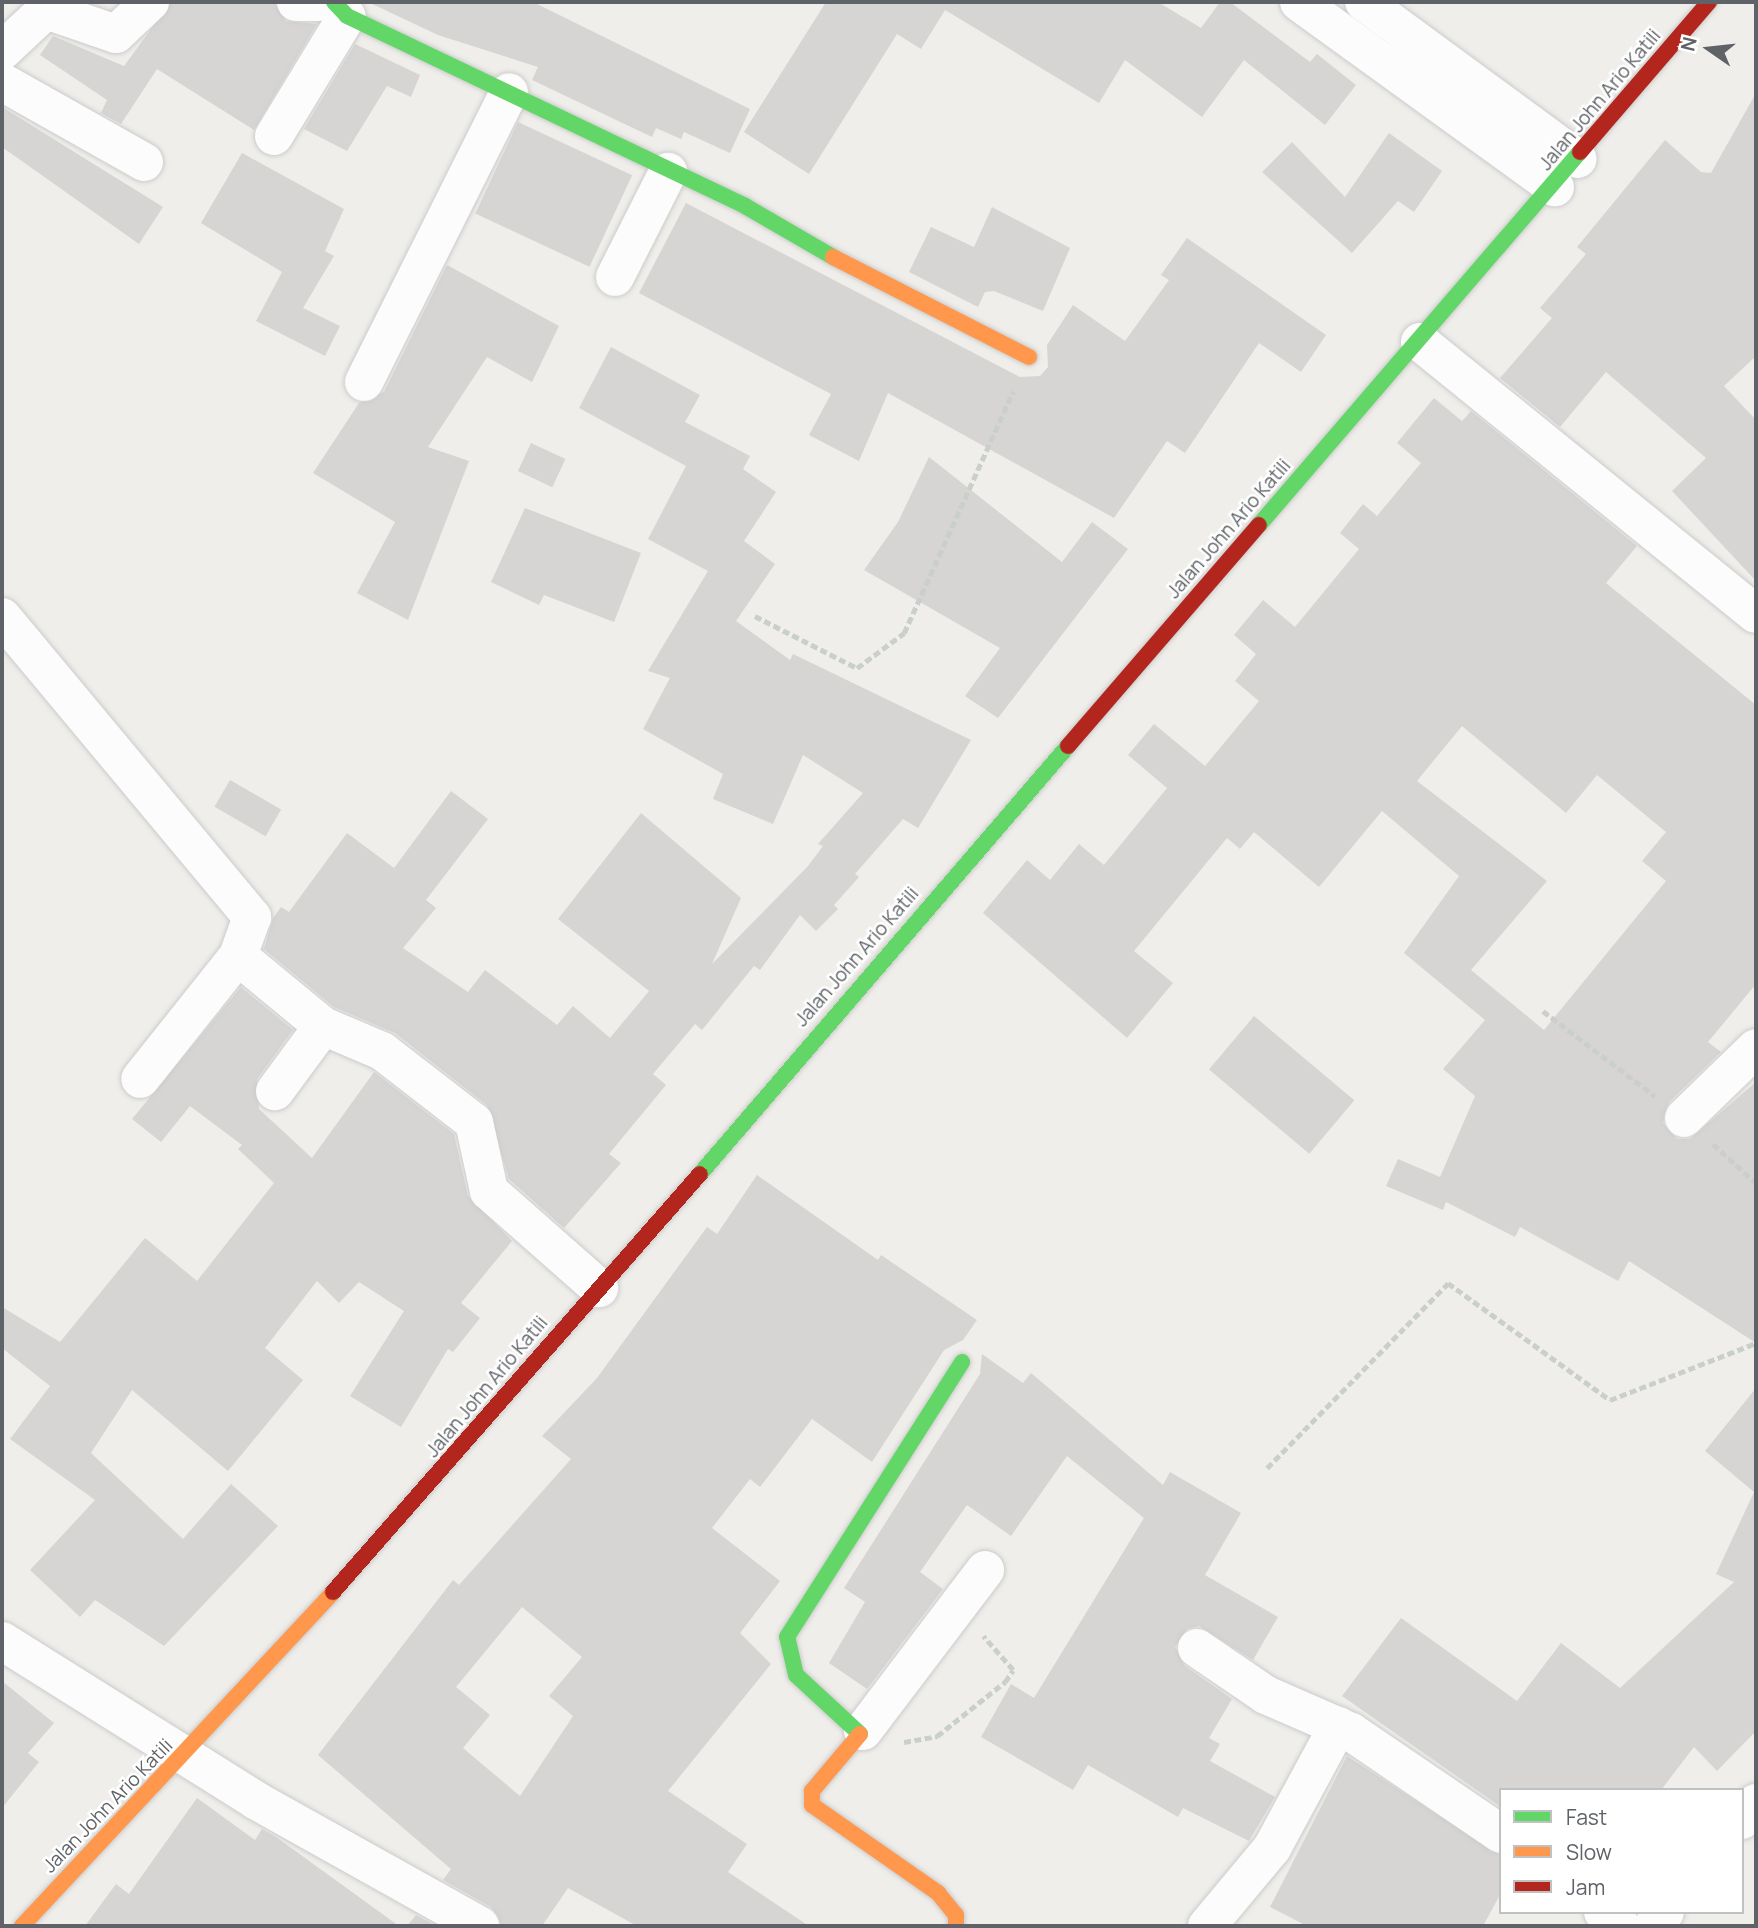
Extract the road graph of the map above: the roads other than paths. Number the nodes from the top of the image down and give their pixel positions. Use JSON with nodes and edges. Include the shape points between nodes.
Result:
{"nodes":[{"id":1,"x":150,"y":2,"type":"edge"},
{"id":2,"x":296,"y":2,"type":"edge"},
{"id":3,"x":1299,"y":2,"type":"edge"},
{"id":4,"x":1364,"y":2,"type":"edge"},
{"id":5,"x":1709,"y":2,"type":"edge"},
{"id":6,"x":43,"y":6,"type":"edge"},
{"id":7,"x":333,"y":7,"type":"edge"},
{"id":8,"x":2,"y":51,"type":"edge"},
{"id":9,"x":2,"y":82,"type":"edge"},
{"id":10,"x":509,"y":92,"type":"junction"},
{"id":11,"x":274,"y":136,"type":"dead end"},
{"id":12,"x":144,"y":162,"type":"dead end"},
{"id":13,"x":668,"y":172,"type":"junction"},
{"id":14,"x":1567,"y":173,"type":"junction"},
{"id":15,"x":615,"y":276,"type":"dead end"},
{"id":16,"x":1420,"y":342,"type":"junction"},
{"id":17,"x":1029,"y":357,"type":"road end"},
{"id":18,"x":364,"y":382,"type":"dead end"},
{"id":19,"x":1756,"y":614,"type":"edge"},
{"id":20,"x":2,"y":617,"type":"edge"},
{"id":21,"x":238,"y":956,"type":"junction"},
{"id":22,"x":323,"y":1026,"type":"junction"},
{"id":23,"x":1756,"y":1048,"type":"edge"},
{"id":24,"x":140,"y":1079,"type":"dead end"},
{"id":25,"x":275,"y":1091,"type":"dead end"},
{"id":26,"x":1684,"y":1118,"type":"dead end"},
{"id":27,"x":599,"y":1288,"type":"junction"},
{"id":28,"x":962,"y":1362,"type":"dead end"},
{"id":29,"x":985,"y":1570,"type":"dead end"},
{"id":30,"x":2,"y":1641,"type":"edge"},
{"id":31,"x":1197,"y":1648,"type":"dead end"},
{"id":32,"x":1338,"y":1726,"type":"junction"},
{"id":33,"x":863,"y":1731,"type":"junction"},
{"id":34,"x":186,"y":1754,"type":"junction"},
{"id":35,"x":1756,"y":1803,"type":"edge"},
{"id":36,"x":1744,"y":1818,"type":"edge"},
{"id":37,"x":1499,"y":1833,"type":"edge"},
{"id":38,"x":1606,"y":1914,"type":"edge"},
{"id":39,"x":22,"y":1926,"type":"edge"},
{"id":40,"x":480,"y":1926,"type":"edge"},
{"id":41,"x":956,"y":1926,"type":"edge"},
{"id":42,"x":1207,"y":1926,"type":"edge"},
{"id":43,"x":1621,"y":1926,"type":"edge"}],
"edges":[{"from":1,"to":6,"type":"street","via":[[116,34]]},
{"from":2,"to":7,"type":"street"},
{"from":3,"to":14,"type":"street"},
{"from":4,"to":14,"type":"street"},
{"from":5,"to":14,"type":"main road","name":"Jalan John Ario Katili"},
{"from":6,"to":8,"type":"street"},
{"from":7,"to":10,"type":"main road"},
{"from":7,"to":11,"type":"street"},
{"from":9,"to":12,"type":"street"},
{"from":10,"to":13,"type":"main road"},
{"from":10,"to":18,"type":"street"},
{"from":13,"to":15,"type":"street"},
{"from":13,"to":17,"type":"main road"},
{"from":14,"to":16,"type":"main road","name":"Jalan John Ario Katili"},
{"from":16,"to":19,"type":"street"},
{"from":16,"to":27,"type":"main road","name":"Jalan John Ario Katili"},
{"from":20,"to":21,"type":"street","via":[[247,909],[252,925]]},
{"from":21,"to":22,"type":"street"},
{"from":21,"to":24,"type":"street"},
{"from":22,"to":25,"type":"street"},
{"from":22,"to":27,"type":"street","via":[[382,1051],[474,1122],[483,1184]]},
{"from":23,"to":26,"type":"street"},
{"from":27,"to":34,"type":"main road","name":"Jalan John Ario Katili","via":[[429,1489]]},
{"from":28,"to":33,"type":"main road","via":[[787,1637],[796,1675]]},
{"from":29,"to":33,"type":"street","via":[[957,1613]]},
{"from":30,"to":34,"type":"street"},
{"from":31,"to":32,"type":"street","via":[[1266,1695]]},
{"from":32,"to":37,"type":"street"},
{"from":32,"to":42,"type":"street","via":[[1272,1848]]},
{"from":33,"to":41,"type":"main road","via":[[812,1791],[812,1805],[938,1893],[956,1915]]},
{"from":34,"to":39,"type":"main road","name":"Jalan John Ario Katili"},
{"from":34,"to":40,"type":"street"},
{"from":35,"to":36,"type":"street"},
{"from":38,"to":43,"type":"street"}]}
